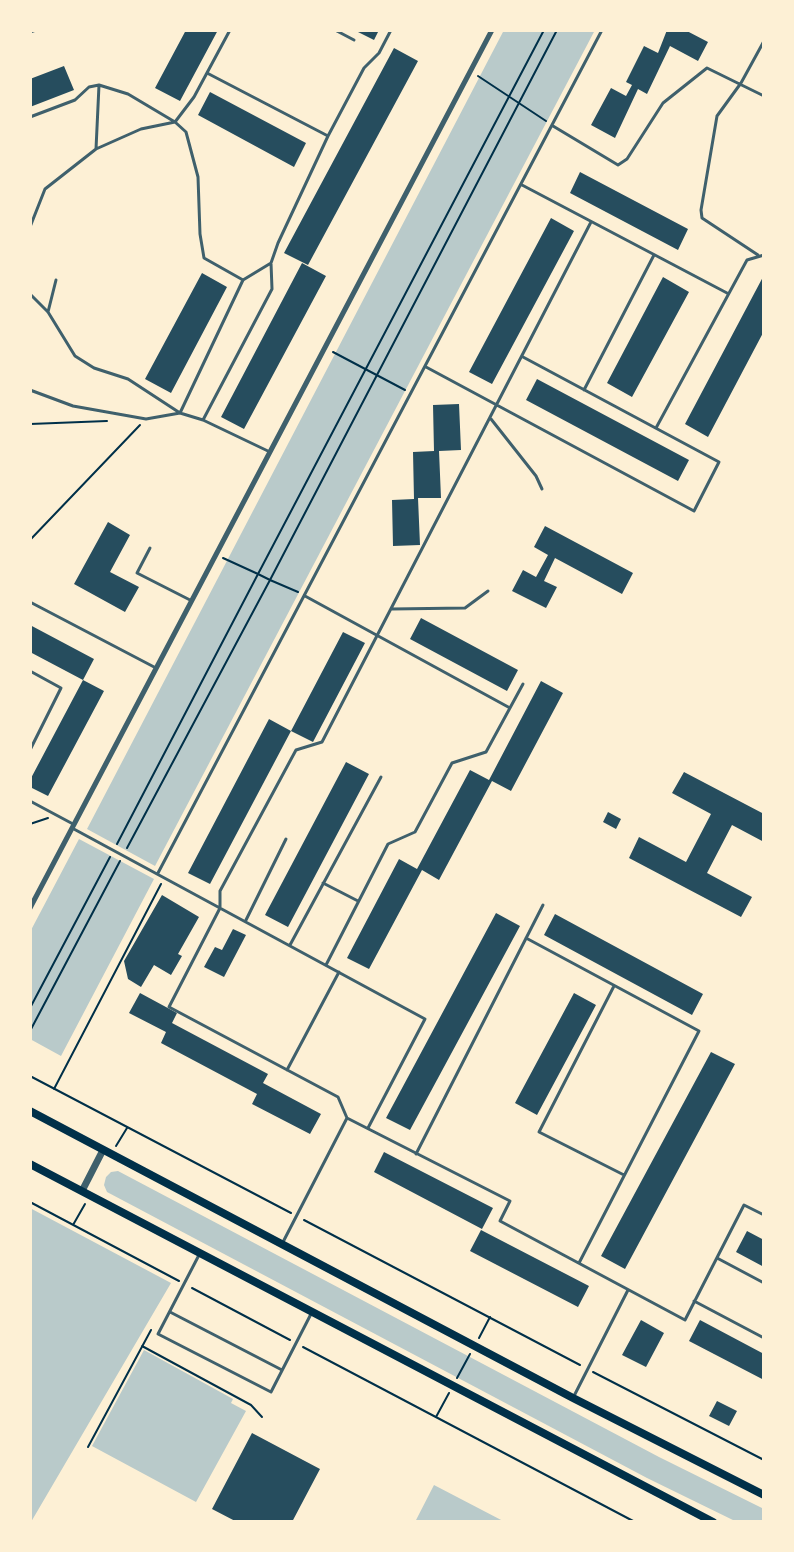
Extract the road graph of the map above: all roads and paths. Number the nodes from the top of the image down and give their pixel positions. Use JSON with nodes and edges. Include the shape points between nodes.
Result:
{"nodes":[{"id":1,"x":36,"y":30,"type":"edge"},
{"id":2,"x":230,"y":30,"type":"edge"},
{"id":3,"x":335,"y":30,"type":"edge"},
{"id":4,"x":391,"y":30,"type":"edge"},
{"id":5,"x":492,"y":30,"type":"edge"},
{"id":6,"x":544,"y":30,"type":"edge"},
{"id":7,"x":557,"y":30,"type":"edge"},
{"id":8,"x":602,"y":30,"type":"edge"},
{"id":9,"x":30,"y":32,"type":"edge"},
{"id":10,"x":354,"y":40,"type":"dead end"},
{"id":11,"x":764,"y":41,"type":"edge"},
{"id":12,"x":470,"y":72,"type":"junction"},
{"id":13,"x":207,"y":73,"type":"junction"},
{"id":14,"x":741,"y":83,"type":"junction"},
{"id":15,"x":99,"y":86,"type":"junction"},
{"id":16,"x":510,"y":96,"type":"junction"},
{"id":17,"x":764,"y":96,"type":"edge"},
{"id":18,"x":519,"y":102,"type":"junction"},
{"id":19,"x":30,"y":117,"type":"edge"},
{"id":20,"x":175,"y":122,"type":"junction"},
{"id":21,"x":553,"y":126,"type":"junction"},
{"id":22,"x":328,"y":136,"type":"junction"},
{"id":23,"x":96,"y":149,"type":"junction"},
{"id":24,"x":522,"y":185,"type":"junction"},
{"id":25,"x":35,"y":214,"type":"junction"},
{"id":26,"x":30,"y":216,"type":"edge"},
{"id":27,"x":591,"y":222,"type":"junction"},
{"id":28,"x":30,"y":226,"type":"edge"},
{"id":29,"x":654,"y":255,"type":"junction"},
{"id":30,"x":758,"y":255,"type":"junction"},
{"id":31,"x":764,"y":255,"type":"edge"},
{"id":32,"x":271,"y":263,"type":"junction"},
{"id":33,"x":56,"y":280,"type":"dead end"},
{"id":34,"x":243,"y":280,"type":"junction"},
{"id":35,"x":727,"y":293,"type":"junction"},
{"id":36,"x":30,"y":294,"type":"edge"},
{"id":37,"x":48,"y":312,"type":"junction"},
{"id":38,"x":325,"y":348,"type":"junction"},
{"id":39,"x":523,"y":357,"type":"junction"},
{"id":40,"x":426,"y":367,"type":"junction"},
{"id":41,"x":367,"y":370,"type":"junction"},
{"id":42,"x":375,"y":374,"type":"junction"},
{"id":43,"x":30,"y":390,"type":"edge"},
{"id":44,"x":584,"y":390,"type":"junction"},
{"id":45,"x":412,"y":393,"type":"junction"},
{"id":46,"x":498,"y":406,"type":"junction"},
{"id":47,"x":180,"y":413,"type":"junction"},
{"id":48,"x":146,"y":419,"type":"junction"},
{"id":49,"x":491,"y":419,"type":"junction"},
{"id":50,"x":111,"y":420,"type":"dead end"},
{"id":51,"x":203,"y":420,"type":"junction"},
{"id":52,"x":30,"y":424,"type":"edge"},
{"id":53,"x":656,"y":428,"type":"junction"},
{"id":54,"x":270,"y":452,"type":"junction"},
{"id":55,"x":542,"y":489,"type":"dead end"},
{"id":56,"x":30,"y":540,"type":"edge"},
{"id":57,"x":150,"y":548,"type":"dead end"},
{"id":58,"x":216,"y":555,"type":"junction"},
{"id":59,"x":258,"y":574,"type":"junction"},
{"id":60,"x":270,"y":580,"type":"junction"},
{"id":61,"x":488,"y":591,"type":"dead end"},
{"id":62,"x":305,"y":596,"type":"junction"},
{"id":63,"x":192,"y":601,"type":"junction"},
{"id":64,"x":30,"y":602,"type":"edge"},
{"id":65,"x":392,"y":609,"type":"junction"},
{"id":66,"x":378,"y":634,"type":"junction"},
{"id":67,"x":156,"y":668,"type":"junction"},
{"id":68,"x":30,"y":671,"type":"edge"},
{"id":69,"x":523,"y":684,"type":"dead end"},
{"id":70,"x":510,"y":708,"type":"junction"},
{"id":71,"x":30,"y":750,"type":"edge"},
{"id":72,"x":381,"y":777,"type":"dead end"},
{"id":73,"x":30,"y":801,"type":"edge"},
{"id":74,"x":56,"y":815,"type":"junction"},
{"id":75,"x":30,"y":824,"type":"edge"},
{"id":76,"x":73,"y":826,"type":"junction"},
{"id":77,"x":286,"y":838,"type":"dead end"},
{"id":78,"x":114,"y":850,"type":"junction"},
{"id":79,"x":124,"y":855,"type":"junction"},
{"id":80,"x":158,"y":873,"type":"junction"},
{"id":81,"x":165,"y":877,"type":"junction"},
{"id":82,"x":323,"y":883,"type":"junction"},
{"id":83,"x":358,"y":901,"type":"junction"},
{"id":84,"x":543,"y":905,"type":"dead end"},
{"id":85,"x":30,"y":908,"type":"edge"},
{"id":86,"x":220,"y":908,"type":"junction"},
{"id":87,"x":245,"y":921,"type":"junction"},
{"id":88,"x":526,"y":938,"type":"junction"},
{"id":89,"x":290,"y":945,"type":"junction"},
{"id":90,"x":326,"y":964,"type":"junction"},
{"id":91,"x":339,"y":972,"type":"junction"},
{"id":92,"x":614,"y":986,"type":"junction"},
{"id":93,"x":30,"y":1008,"type":"edge"},
{"id":94,"x":31,"y":1028,"type":"edge"},
{"id":95,"x":287,"y":1070,"type":"junction"},
{"id":96,"x":30,"y":1076,"type":"edge"},
{"id":97,"x":54,"y":1089,"type":"junction"},
{"id":98,"x":30,"y":1111,"type":"edge"},
{"id":99,"x":347,"y":1118,"type":"junction"},
{"id":100,"x":368,"y":1128,"type":"junction"},
{"id":101,"x":103,"y":1150,"type":"junction"},
{"id":102,"x":416,"y":1154,"type":"junction"},
{"id":103,"x":30,"y":1164,"type":"edge"},
{"id":104,"x":624,"y":1175,"type":"junction"},
{"id":105,"x":82,"y":1191,"type":"junction"},
{"id":106,"x":30,"y":1202,"type":"edge"},
{"id":107,"x":764,"y":1215,"type":"edge"},
{"id":108,"x":296,"y":1216,"type":"junction"},
{"id":109,"x":281,"y":1244,"type":"junction"},
{"id":110,"x":200,"y":1254,"type":"junction"},
{"id":111,"x":717,"y":1258,"type":"junction"},
{"id":112,"x":579,"y":1263,"type":"junction"},
{"id":113,"x":177,"y":1280,"type":"junction"},
{"id":114,"x":764,"y":1283,"type":"edge"},
{"id":115,"x":184,"y":1284,"type":"junction"},
{"id":116,"x":629,"y":1289,"type":"junction"},
{"id":117,"x":172,"y":1290,"type":"dead end"},
{"id":118,"x":694,"y":1301,"type":"junction"},
{"id":119,"x":170,"y":1312,"type":"junction"},
{"id":120,"x":312,"y":1312,"type":"junction"},
{"id":121,"x":490,"y":1317,"type":"junction"},
{"id":122,"x":152,"y":1327,"type":"dead end"},
{"id":123,"x":764,"y":1338,"type":"edge"},
{"id":124,"x":296,"y":1343,"type":"junction"},
{"id":125,"x":475,"y":1345,"type":"junction"},
{"id":126,"x":142,"y":1346,"type":"junction"},
{"id":127,"x":588,"y":1369,"type":"junction"},
{"id":128,"x":282,"y":1370,"type":"junction"},
{"id":129,"x":452,"y":1387,"type":"junction"},
{"id":130,"x":573,"y":1398,"type":"junction"},
{"id":131,"x":262,"y":1417,"type":"dead end"},
{"id":132,"x":436,"y":1417,"type":"junction"},
{"id":133,"x":88,"y":1447,"type":"dead end"},
{"id":134,"x":764,"y":1460,"type":"edge"},
{"id":135,"x":764,"y":1495,"type":"edge"},
{"id":136,"x":635,"y":1522,"type":"edge"},
{"id":137,"x":713,"y":1522,"type":"edge"}],
"edges":[{"from":1,"to":9,"type":"lane"},
{"from":2,"to":13,"type":"lane"},
{"from":3,"to":10,"type":"lane"},
{"from":4,"to":22,"type":"lane","via":[[364,68]]},
{"from":5,"to":12,"type":"street"},
{"from":6,"to":16,"type":"path"},
{"from":7,"to":18,"type":"path"},
{"from":8,"to":21,"type":"lane"},
{"from":11,"to":14,"type":"lane"},
{"from":12,"to":16,"type":"path"},
{"from":12,"to":38,"type":"street"},
{"from":13,"to":20,"type":"lane"},
{"from":13,"to":22,"type":"lane"},
{"from":14,"to":17,"type":"lane"},
{"from":14,"to":21,"type":"lane","via":[[707,68],[667,98],[627,159],[618,165]]},
{"from":14,"to":30,"type":"lane","via":[[717,116],[702,218]]},
{"from":15,"to":19,"type":"lane","via":[[89,87],[75,100]]},
{"from":15,"to":20,"type":"lane","via":[[128,94]]},
{"from":15,"to":23,"type":"lane"},
{"from":16,"to":18,"type":"path"},
{"from":16,"to":41,"type":"path"},
{"from":18,"to":21,"type":"path"},
{"from":18,"to":42,"type":"path"},
{"from":20,"to":23,"type":"lane","via":[[141,129]]},
{"from":20,"to":34,"type":"lane","via":[[186,132],[198,177],[204,258]]},
{"from":21,"to":24,"type":"lane"},
{"from":22,"to":32,"type":"lane"},
{"from":23,"to":25,"type":"lane","via":[[45,189]]},
{"from":24,"to":27,"type":"lane"},
{"from":24,"to":40,"type":"lane"},
{"from":25,"to":26,"type":"lane"},
{"from":25,"to":28,"type":"lane"},
{"from":27,"to":29,"type":"lane"},
{"from":27,"to":39,"type":"lane"},
{"from":29,"to":35,"type":"lane"},
{"from":29,"to":44,"type":"lane"},
{"from":30,"to":31,"type":"lane"},
{"from":30,"to":35,"type":"lane","via":[[747,260]]},
{"from":32,"to":34,"type":"lane"},
{"from":32,"to":51,"type":"lane","via":[[272,289]]},
{"from":33,"to":37,"type":"lane"},
{"from":34,"to":47,"type":"lane"},
{"from":35,"to":53,"type":"lane"},
{"from":36,"to":37,"type":"lane"},
{"from":37,"to":47,"type":"lane","via":[[75,356],[94,368],[128,379]]},
{"from":38,"to":41,"type":"path"},
{"from":38,"to":54,"type":"street"},
{"from":39,"to":44,"type":"lane"},
{"from":39,"to":46,"type":"lane"},
{"from":40,"to":45,"type":"lane"},
{"from":40,"to":46,"type":"lane"},
{"from":41,"to":42,"type":"path"},
{"from":41,"to":59,"type":"path"},
{"from":42,"to":45,"type":"path"},
{"from":42,"to":60,"type":"path"},
{"from":43,"to":48,"type":"lane","via":[[73,406]]},
{"from":44,"to":53,"type":"lane"},
{"from":45,"to":62,"type":"lane"},
{"from":46,"to":49,"type":"lane"},
{"from":46,"to":53,"type":"lane","via":[[694,512],[719,462]]},
{"from":47,"to":48,"type":"lane"},
{"from":47,"to":51,"type":"lane"},
{"from":48,"to":56,"type":"path"},
{"from":49,"to":55,"type":"lane"},
{"from":49,"to":65,"type":"lane"},
{"from":50,"to":52,"type":"path"},
{"from":51,"to":54,"type":"lane"},
{"from":54,"to":58,"type":"street"},
{"from":57,"to":63,"type":"lane","via":[[137,573]]},
{"from":58,"to":59,"type":"path"},
{"from":58,"to":63,"type":"street"},
{"from":59,"to":60,"type":"path"},
{"from":59,"to":78,"type":"path"},
{"from":60,"to":62,"type":"path"},
{"from":60,"to":79,"type":"path"},
{"from":61,"to":65,"type":"lane","via":[[465,608]]},
{"from":62,"to":66,"type":"lane"},
{"from":62,"to":80,"type":"lane"},
{"from":63,"to":67,"type":"street"},
{"from":64,"to":67,"type":"lane"},
{"from":65,"to":66,"type":"lane"},
{"from":66,"to":70,"type":"lane"},
{"from":66,"to":86,"type":"lane","via":[[322,742],[296,750],[220,891]]},
{"from":67,"to":76,"type":"street"},
{"from":68,"to":71,"type":"lane","via":[[61,688]]},
{"from":69,"to":70,"type":"lane"},
{"from":70,"to":83,"type":"lane","via":[[486,752],[452,763],[415,832],[388,844]]},
{"from":72,"to":82,"type":"lane"},
{"from":73,"to":74,"type":"lane"},
{"from":74,"to":75,"type":"path"},
{"from":74,"to":76,"type":"lane"},
{"from":76,"to":78,"type":"lane"},
{"from":76,"to":85,"type":"street"},
{"from":77,"to":87,"type":"lane"},
{"from":78,"to":79,"type":"lane"},
{"from":78,"to":93,"type":"path"},
{"from":79,"to":80,"type":"lane"},
{"from":79,"to":94,"type":"path"},
{"from":80,"to":81,"type":"lane"},
{"from":81,"to":86,"type":"lane"},
{"from":81,"to":97,"type":"path"},
{"from":82,"to":83,"type":"lane"},
{"from":82,"to":89,"type":"lane"},
{"from":83,"to":90,"type":"lane"},
{"from":84,"to":88,"type":"lane"},
{"from":86,"to":87,"type":"lane"},
{"from":86,"to":95,"type":"lane","via":[[169,1006]]},
{"from":87,"to":89,"type":"lane"},
{"from":88,"to":92,"type":"lane"},
{"from":88,"to":102,"type":"lane"},
{"from":89,"to":90,"type":"lane"},
{"from":90,"to":91,"type":"lane"},
{"from":91,"to":95,"type":"lane"},
{"from":91,"to":100,"type":"lane","via":[[425,1019]]},
{"from":92,"to":104,"type":"lane","via":[[699,1031]]},
{"from":92,"to":104,"type":"lane","via":[[539,1132]]},
{"from":95,"to":99,"type":"lane","via":[[338,1097]]},
{"from":96,"to":97,"type":"path"},
{"from":97,"to":108,"type":"path"},
{"from":98,"to":101,"type":"main road"},
{"from":99,"to":100,"type":"lane"},
{"from":99,"to":108,"type":"lane"},
{"from":100,"to":102,"type":"lane"},
{"from":101,"to":105,"type":"street"},
{"from":101,"to":109,"type":"main road"},
{"from":102,"to":112,"type":"lane","via":[[510,1202],[500,1221]]},
{"from":103,"to":105,"type":"main road"},
{"from":104,"to":112,"type":"lane"},
{"from":105,"to":110,"type":"main road"},
{"from":106,"to":113,"type":"path"},
{"from":107,"to":111,"type":"lane","via":[[744,1205]]},
{"from":108,"to":109,"type":"lane"},
{"from":108,"to":121,"type":"path"},
{"from":109,"to":125,"type":"main road"},
{"from":110,"to":115,"type":"lane"},
{"from":110,"to":120,"type":"main road"},
{"from":111,"to":114,"type":"lane"},
{"from":111,"to":118,"type":"lane"},
{"from":112,"to":116,"type":"lane"},
{"from":113,"to":115,"type":"path"},
{"from":113,"to":117,"type":"path"},
{"from":115,"to":119,"type":"lane"},
{"from":115,"to":124,"type":"path"},
{"from":116,"to":118,"type":"lane","via":[[685,1320]]},
{"from":116,"to":127,"type":"lane"},
{"from":118,"to":123,"type":"lane"},
{"from":119,"to":128,"type":"lane"},
{"from":119,"to":128,"type":"lane","via":[[158,1334],[271,1392]]},
{"from":120,"to":124,"type":"lane"},
{"from":120,"to":129,"type":"main road"},
{"from":121,"to":125,"type":"path"},
{"from":121,"to":127,"type":"path"},
{"from":122,"to":126,"type":"path"},
{"from":124,"to":128,"type":"lane"},
{"from":124,"to":132,"type":"path"},
{"from":125,"to":129,"type":"path"},
{"from":125,"to":130,"type":"main road"},
{"from":126,"to":131,"type":"path","via":[[251,1405]]},
{"from":126,"to":133,"type":"path"},
{"from":127,"to":130,"type":"lane"},
{"from":127,"to":134,"type":"path"},
{"from":129,"to":132,"type":"path"},
{"from":129,"to":137,"type":"main road"},
{"from":130,"to":135,"type":"main road"},
{"from":132,"to":136,"type":"path"}]}
